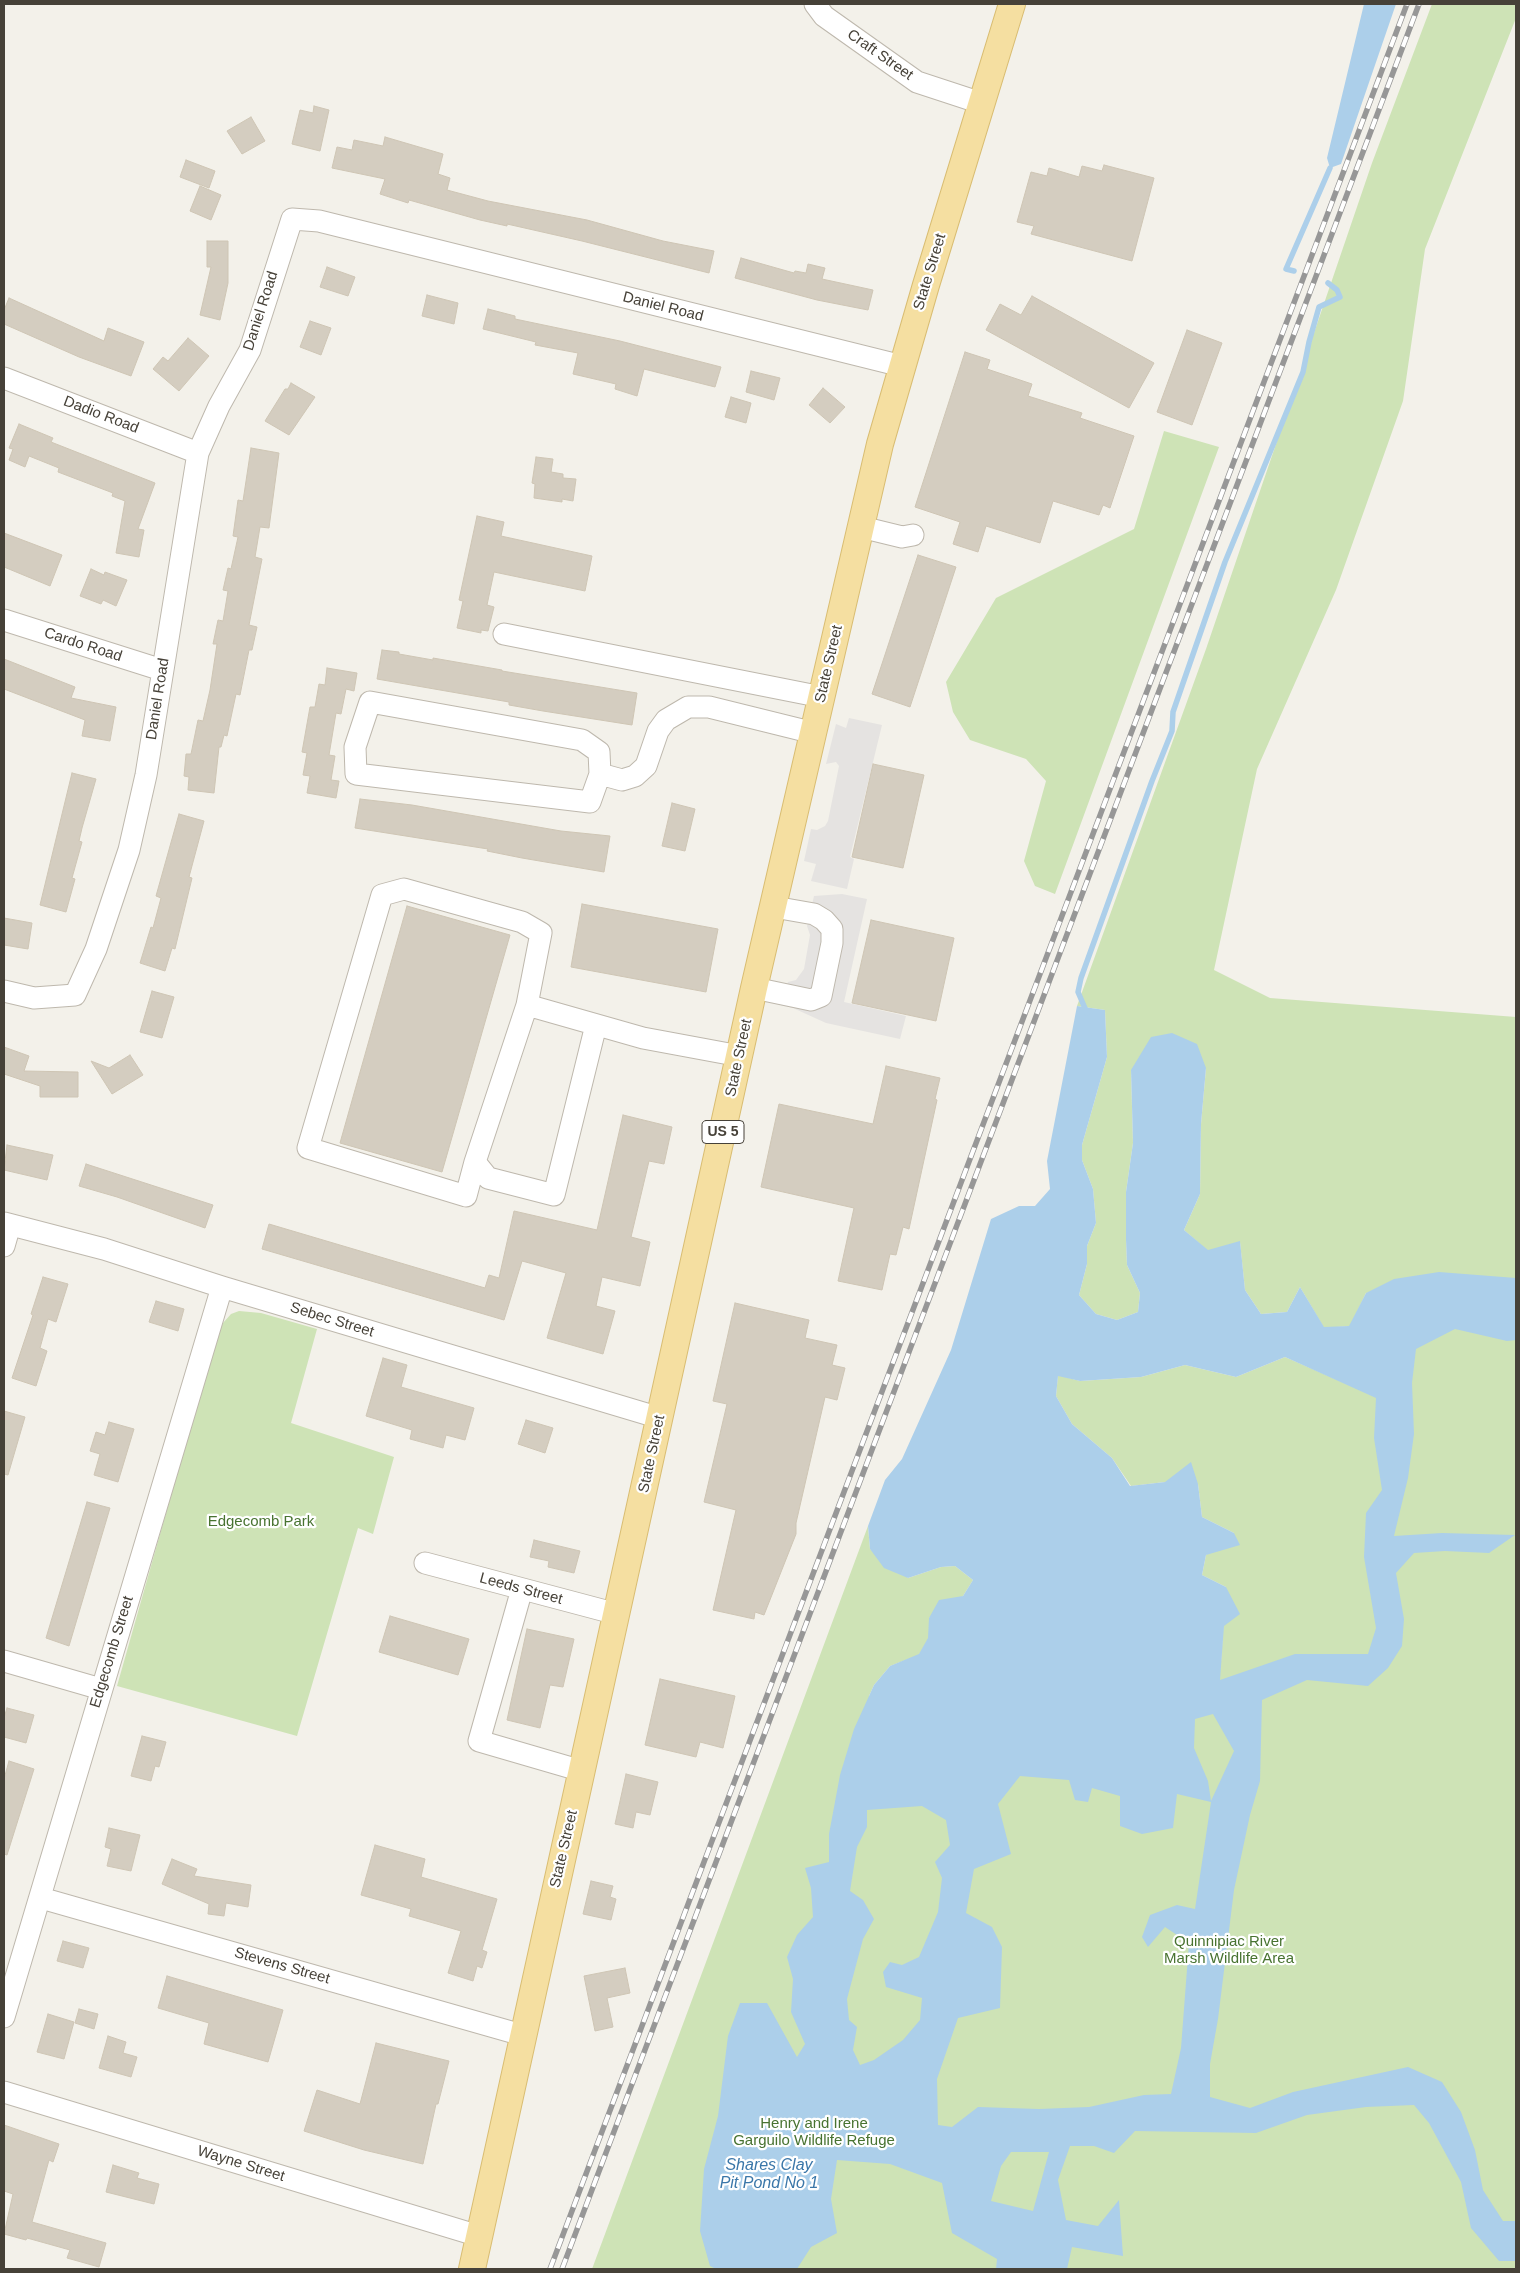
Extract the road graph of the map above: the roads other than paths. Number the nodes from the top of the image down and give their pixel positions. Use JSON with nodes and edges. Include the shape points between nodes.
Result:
{"nodes":[{"id":1,"x":815,"y":4,"type":"edge"},
{"id":2,"x":1012,"y":4,"type":"edge"},
{"id":3,"x":981,"y":103,"type":"junction"},
{"id":4,"x":902,"y":366,"type":"junction"},
{"id":5,"x":4,"y":378,"type":"edge"},
{"id":6,"x":198,"y":453,"type":"junction"},
{"id":7,"x":860,"y":527,"type":"junction"},
{"id":8,"x":913,"y":535,"type":"dead end"},
{"id":9,"x":4,"y":620,"type":"edge"},
{"id":10,"x":504,"y":634,"type":"dead end"},
{"id":11,"x":162,"y":670,"type":"junction"},
{"id":12,"x":822,"y":698,"type":"junction"},
{"id":13,"x":814,"y":732,"type":"junction"},
{"id":14,"x":600,"y":774,"type":"junction"},
{"id":15,"x":774,"y":907,"type":"junction"},
{"id":16,"x":754,"y":988,"type":"junction"},
{"id":17,"x":4,"y":991,"type":"edge"},
{"id":18,"x":527,"y":1005,"type":"junction"},
{"id":19,"x":596,"y":1025,"type":"junction"},
{"id":20,"x":740,"y":1056,"type":"junction"},
{"id":21,"x":475,"y":1162,"type":"junction"},
{"id":22,"x":7,"y":1224,"type":"edge"},
{"id":23,"x":4,"y":1246,"type":"edge"},
{"id":24,"x":222,"y":1288,"type":"junction"},
{"id":25,"x":660,"y":1418,"type":"junction"},
{"id":26,"x":425,"y":1563,"type":"dead end"},
{"id":27,"x":522,"y":1589,"type":"junction"},
{"id":28,"x":617,"y":1614,"type":"junction"},
{"id":29,"x":4,"y":1660,"type":"edge"},
{"id":30,"x":101,"y":1689,"type":"junction"},
{"id":31,"x":582,"y":1771,"type":"junction"},
{"id":32,"x":41,"y":1898,"type":"junction"},
{"id":33,"x":4,"y":2017,"type":"edge"},
{"id":34,"x":522,"y":2035,"type":"junction"},
{"id":35,"x":4,"y":2092,"type":"edge"},
{"id":36,"x":479,"y":2236,"type":"junction"},
{"id":37,"x":472,"y":2269,"type":"edge"}],
"edges":[{"from":1,"to":3,"type":"street","name":"Craft Street","via":[[824,16],[917,82]]},
{"from":2,"to":3,"type":"main road","name":"State Street","number":"US 5"},
{"from":3,"to":4,"type":"main road","name":"State Street","number":"US 5"},
{"from":4,"to":6,"type":"street","name":"Daniel Road","via":[[320,221],[292,219],[250,350]]},
{"from":4,"to":7,"type":"main road","name":"State Street","number":"US 5"},
{"from":5,"to":6,"type":"street","name":"Dadio Road"},
{"from":6,"to":11,"type":"street","name":"Daniel Road"},
{"from":7,"to":8,"type":"street","via":[[902,537]]},
{"from":7,"to":12,"type":"main road","name":"State Street","number":"US 5"},
{"from":9,"to":11,"type":"street","name":"Cardo Road"},
{"from":10,"to":12,"type":"street"},
{"from":11,"to":17,"type":"street","name":"Daniel Road","via":[[146,775],[129,850],[96,949],[74,995],[34,998]]},
{"from":12,"to":13,"type":"main road","name":"State Street","number":"US 5"},
{"from":13,"to":14,"type":"street","via":[[709,708],[688,708],[666,720],[658,731],[646,766],[635,776],[622,780]]},
{"from":13,"to":15,"type":"main road","name":"State Street","number":"US 5"},
{"from":14,"to":14,"type":"street","via":[[590,802],[356,774],[355,747],[370,702],[582,740],[599,752]]},
{"from":15,"to":16,"type":"main road","name":"State Street","number":"US 5"},
{"from":15,"to":16,"type":"street","via":[[814,914],[832,929],[821,996],[810,1000]]},
{"from":16,"to":20,"type":"main road","name":"State Street","number":"US 5"},
{"from":18,"to":19,"type":"street"},
{"from":18,"to":21,"type":"street"},
{"from":18,"to":21,"type":"street","via":[[541,933],[522,922],[404,889],[382,895],[308,1148],[466,1196]]},
{"from":19,"to":20,"type":"street","via":[[643,1038]]},
{"from":19,"to":21,"type":"street","via":[[554,1195],[488,1178]]},
{"from":20,"to":25,"type":"main road","name":"State Street","number":"US 5"},
{"from":22,"to":23,"type":"street"},
{"from":22,"to":24,"type":"street","name":"Sebec Street","via":[[104,1249]]},
{"from":24,"to":25,"type":"street","name":"Sebec Street"},
{"from":24,"to":30,"type":"street","name":"Edgecomb Street"},
{"from":25,"to":28,"type":"main road","name":"State Street","number":"US 5"},
{"from":26,"to":27,"type":"street","name":"Leeds Street"},
{"from":27,"to":28,"type":"street","name":"Leeds Street"},
{"from":27,"to":31,"type":"street","via":[[478,1741]]},
{"from":28,"to":31,"type":"main road","name":"State Street","number":"US 5"},
{"from":29,"to":30,"type":"street"},
{"from":30,"to":32,"type":"street","name":"Edgecomb Street"},
{"from":31,"to":34,"type":"main road","name":"State Street","number":"US 5"},
{"from":32,"to":33,"type":"street","name":"Edgecomb Street"},
{"from":32,"to":34,"type":"street","name":"Stevens Street"},
{"from":34,"to":36,"type":"main road","name":"State Street","number":"US 5"},
{"from":35,"to":36,"type":"street","name":"Wayne Street"},
{"from":36,"to":37,"type":"main road","name":"State Street","number":"US 5"}]}
